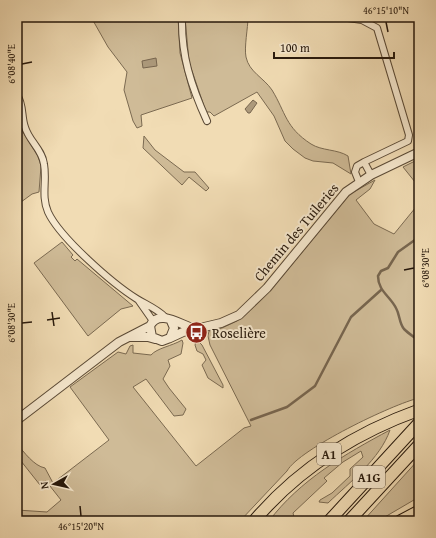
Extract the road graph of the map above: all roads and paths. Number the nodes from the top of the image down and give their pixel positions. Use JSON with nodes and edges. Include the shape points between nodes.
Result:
{"nodes":[{"id":1,"x":182,"y":17,"type":"edge"},
{"id":2,"x":341,"y":17,"type":"edge"},
{"id":3,"x":17,"y":95,"type":"edge"},
{"id":4,"x":207,"y":121,"type":"dead end"},
{"id":5,"x":419,"y":152,"type":"edge"},
{"id":6,"x":364,"y":162,"type":"junction"},
{"id":7,"x":371,"y":175,"type":"junction"},
{"id":8,"x":360,"y":182,"type":"junction"},
{"id":9,"x":138,"y":300,"type":"junction"},
{"id":10,"x":168,"y":319,"type":"junction"},
{"id":11,"x":151,"y":323,"type":"junction"},
{"id":12,"x":196,"y":329,"type":"junction"},
{"id":13,"x":128,"y":338,"type":"junction"},
{"id":14,"x":170,"y":338,"type":"junction"},
{"id":15,"x":155,"y":339,"type":"junction"},
{"id":16,"x":419,"y":410,"type":"edge"},
{"id":17,"x":17,"y":420,"type":"edge"},
{"id":18,"x":419,"y":423,"type":"edge"},
{"id":19,"x":419,"y":445,"type":"edge"},
{"id":20,"x":419,"y":511,"type":"edge"},
{"id":21,"x":254,"y":521,"type":"edge"},
{"id":22,"x":329,"y":521,"type":"edge"},
{"id":23,"x":349,"y":521,"type":"edge"},
{"id":24,"x":400,"y":521,"type":"edge"}],
"edges":[{"from":1,"to":4,"type":"street","via":[[186,68]]},
{"from":2,"to":6,"type":"street","via":[[362,20],[377,28],[409,136],[408,141]]},
{"from":3,"to":9,"type":"street","via":[[22,107],[25,128],[43,159],[44,200],[50,215],[82,254]]},
{"from":5,"to":7,"type":"street","name":"Chemin des Tuileries"},
{"from":6,"to":7,"type":"street"},
{"from":6,"to":8,"type":"street","via":[[355,172]]},
{"from":7,"to":8,"type":"street","name":"Chemin des Tuileries"},
{"from":8,"to":12,"type":"street","name":"Chemin des Tuileries","via":[[337,201],[246,310],[226,322]]},
{"from":9,"to":10,"type":"street","via":[[149,304]]},
{"from":9,"to":11,"type":"street"},
{"from":10,"to":11,"type":"street","via":[[158,317]]},
{"from":10,"to":12,"type":"street","name":"Chemin des Tuileries"},
{"from":10,"to":14,"type":"street","via":[[174,332]]},
{"from":11,"to":13,"type":"street"},
{"from":11,"to":15,"type":"street","via":[[150,333]]},
{"from":12,"to":14,"type":"street","name":"Chemin des Tuileries"},
{"from":13,"to":15,"type":"street","via":[[138,336]]},
{"from":13,"to":17,"type":"street","via":[[111,348]]},
{"from":14,"to":15,"type":"street","via":[[162,341]]},
{"from":16,"to":21,"type":"highway","number":"A1","via":[[361,435],[324,457],[290,484]]},
{"from":18,"to":22,"type":"highway","number":"A1G"},
{"from":19,"to":23,"type":"highway","number":"A1G"},
{"from":20,"to":24,"type":"highway"}]}
